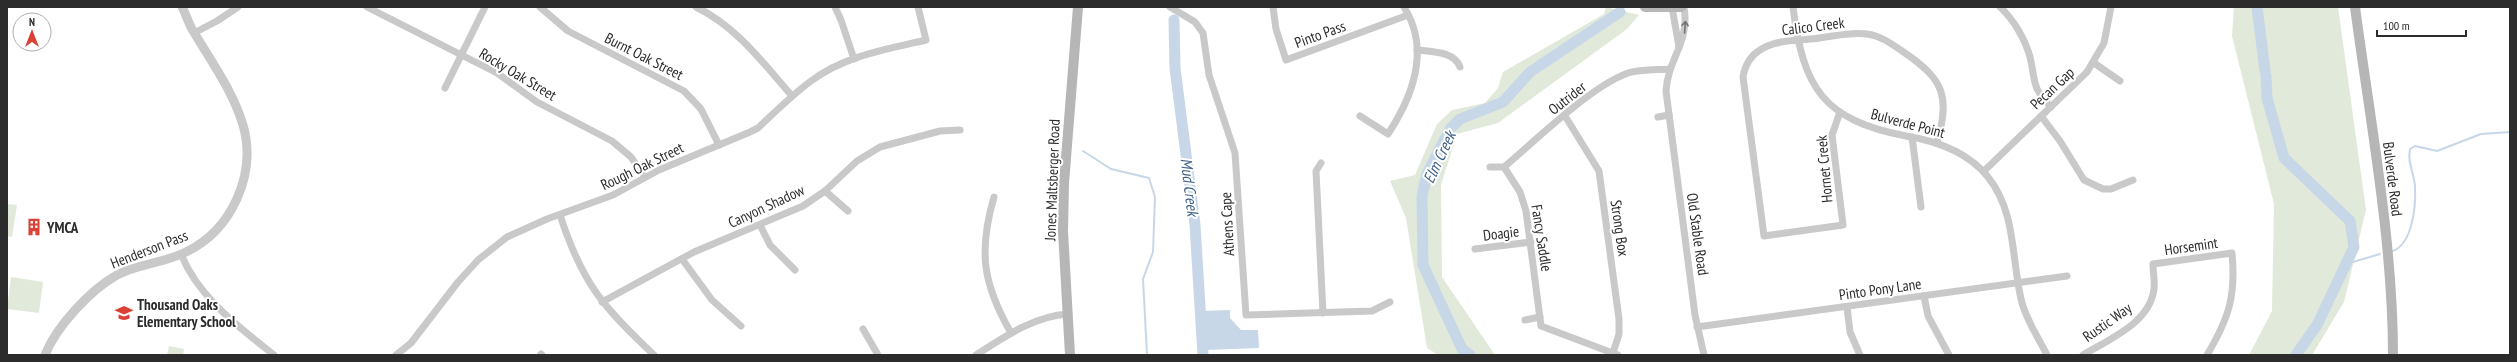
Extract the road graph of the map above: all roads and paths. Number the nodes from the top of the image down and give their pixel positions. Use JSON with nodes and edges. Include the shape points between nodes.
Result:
{"nodes":[{"id":1,"x":182,"y":7,"type":"edge"},
{"id":2,"x":238,"y":7,"type":"edge"},
{"id":3,"x":367,"y":7,"type":"edge"},
{"id":4,"x":485,"y":7,"type":"edge"},
{"id":5,"x":540,"y":7,"type":"edge"},
{"id":6,"x":696,"y":7,"type":"edge"},
{"id":7,"x":835,"y":7,"type":"edge"},
{"id":8,"x":918,"y":7,"type":"edge"},
{"id":9,"x":1078,"y":7,"type":"edge"},
{"id":10,"x":1170,"y":7,"type":"edge"},
{"id":11,"x":1273,"y":7,"type":"edge"},
{"id":12,"x":1404,"y":7,"type":"edge"},
{"id":13,"x":1645,"y":7,"type":"edge"},
{"id":14,"x":1677,"y":7,"type":"edge"},
{"id":15,"x":1793,"y":7,"type":"edge"},
{"id":16,"x":2000,"y":7,"type":"edge"},
{"id":17,"x":2111,"y":7,"type":"edge"},
{"id":18,"x":2355,"y":7,"type":"edge"},
{"id":19,"x":1408,"y":15,"type":"junction"},
{"id":20,"x":194,"y":33,"type":"junction"},
{"id":21,"x":1797,"y":40,"type":"junction"},
{"id":22,"x":1679,"y":47,"type":"junction"},
{"id":23,"x":1417,"y":50,"type":"junction"},
{"id":24,"x":462,"y":55,"type":"junction"},
{"id":25,"x":854,"y":59,"type":"junction"},
{"id":26,"x":2094,"y":63,"type":"junction"},
{"id":27,"x":1460,"y":67,"type":"dead end"},
{"id":28,"x":1670,"y":69,"type":"junction"},
{"id":29,"x":2120,"y":81,"type":"dead end"},
{"id":30,"x":445,"y":88,"type":"dead end"},
{"id":31,"x":792,"y":96,"type":"junction"},
{"id":32,"x":2051,"y":107,"type":"junction"},
{"id":33,"x":1840,"y":112,"type":"junction"},
{"id":34,"x":1669,"y":115,"type":"junction"},
{"id":35,"x":1360,"y":116,"type":"dead end"},
{"id":36,"x":1565,"y":116,"type":"junction"},
{"id":37,"x":1658,"y":116,"type":"dead end"},
{"id":38,"x":2041,"y":116,"type":"junction"},
{"id":39,"x":960,"y":130,"type":"dead end"},
{"id":40,"x":1912,"y":136,"type":"junction"},
{"id":41,"x":1937,"y":143,"type":"junction"},
{"id":42,"x":718,"y":145,"type":"junction"},
{"id":43,"x":1321,"y":163,"type":"dead end"},
{"id":44,"x":1490,"y":167,"type":"dead end"},
{"id":45,"x":1504,"y":167,"type":"junction"},
{"id":46,"x":1984,"y":171,"type":"junction"},
{"id":47,"x":645,"y":177,"type":"junction"},
{"id":48,"x":2132,"y":180,"type":"dead end"},
{"id":49,"x":825,"y":191,"type":"junction"},
{"id":50,"x":994,"y":197,"type":"dead end"},
{"id":51,"x":1921,"y":207,"type":"dead end"},
{"id":52,"x":848,"y":211,"type":"dead end"},
{"id":53,"x":560,"y":215,"type":"junction"},
{"id":54,"x":760,"y":225,"type":"junction"},
{"id":55,"x":1843,"y":225,"type":"joint"},
{"id":56,"x":1531,"y":242,"type":"junction"},
{"id":57,"x":1475,"y":249,"type":"dead end"},
{"id":58,"x":181,"y":254,"type":"junction"},
{"id":59,"x":682,"y":259,"type":"junction"},
{"id":60,"x":2153,"y":264,"type":"joint"},
{"id":61,"x":795,"y":270,"type":"dead end"},
{"id":62,"x":2067,"y":276,"type":"dead end"},
{"id":63,"x":2018,"y":283,"type":"junction"},
{"id":64,"x":1924,"y":296,"type":"junction"},
{"id":65,"x":602,"y":302,"type":"junction"},
{"id":66,"x":1390,"y":302,"type":"dead end"},
{"id":67,"x":1847,"y":308,"type":"junction"},
{"id":68,"x":1323,"y":313,"type":"junction"},
{"id":69,"x":1068,"y":314,"type":"junction"},
{"id":70,"x":1540,"y":318,"type":"junction"},
{"id":71,"x":1525,"y":320,"type":"dead end"},
{"id":72,"x":741,"y":326,"type":"dead end"},
{"id":73,"x":1697,"y":327,"type":"junction"},
{"id":74,"x":863,"y":329,"type":"dead end"},
{"id":75,"x":1011,"y":333,"type":"junction"},
{"id":76,"x":1616,"y":354,"type":"edge"},
{"id":77,"x":45,"y":355,"type":"edge"},
{"id":78,"x":274,"y":355,"type":"edge"},
{"id":79,"x":396,"y":355,"type":"edge"},
{"id":80,"x":654,"y":355,"type":"edge"},
{"id":81,"x":878,"y":355,"type":"edge"},
{"id":82,"x":976,"y":355,"type":"edge"},
{"id":83,"x":1070,"y":355,"type":"edge"},
{"id":84,"x":1704,"y":355,"type":"edge"},
{"id":85,"x":1860,"y":355,"type":"edge"},
{"id":86,"x":1949,"y":355,"type":"edge"},
{"id":87,"x":2047,"y":355,"type":"edge"},
{"id":88,"x":2083,"y":355,"type":"edge"},
{"id":89,"x":2207,"y":355,"type":"edge"},
{"id":90,"x":2393,"y":355,"type":"edge"}],
"edges":[{"from":1,"to":20,"type":"street","name":"Henderson Pass"},
{"from":2,"to":20,"type":"street","via":[[217,22]]},
{"from":3,"to":24,"type":"street","name":"Rocky Oak Street"},
{"from":4,"to":24,"type":"street"},
{"from":5,"to":42,"type":"street","name":"Burnt Oak Street","via":[[568,31],[684,91],[701,109]]},
{"from":6,"to":31,"type":"street","via":[[717,19],[746,43]]},
{"from":7,"to":25,"type":"street"},
{"from":8,"to":25,"type":"street","name":"Rough Oak Street","via":[[926,40]]},
{"from":9,"to":69,"type":"main road","name":"Jones Maltsberger Road","via":[[1064,183],[1063,231]]},
{"from":10,"to":68,"type":"street","name":"Athens Cape","via":[[1195,22],[1203,33],[1209,75],[1235,153],[1244,311],[1250,316]]},
{"from":11,"to":19,"type":"street","name":"Pinto Pass","via":[[1276,29],[1286,60]]},
{"from":12,"to":19,"type":"street"},
{"from":13,"to":14,"type":"main road"},
{"from":14,"to":22,"type":"street"},
{"from":22,"to":14,"type":"street","name":"Old Stable Road","one_way":true,"via":[[1685,30]]},
{"from":15,"to":21,"type":"street","name":"Bulverde Point"},
{"from":16,"to":32,"type":"street","via":[[2021,36],[2030,56],[2036,88]]},
{"from":17,"to":26,"type":"street","name":"Pecan Gap","via":[[2108,32]]},
{"from":18,"to":90,"type":"main road","name":"Bulverde Road","via":[[2388,261],[2393,312]]},
{"from":19,"to":23,"type":"street"},
{"from":20,"to":58,"type":"street","name":"Henderson Pass","via":[[232,98],[243,126],[247,160],[243,182],[229,214],[206,239]]},
{"from":21,"to":33,"type":"street","name":"Bulverde Point","via":[[1808,74],[1821,94]]},
{"from":21,"to":41,"type":"street","name":"Calico Creek","via":[[1856,34],[1875,36],[1927,68],[1940,87],[1943,100],[1943,117]]},
{"from":21,"to":55,"type":"street","name":"Calico Creek","via":[[1762,48],[1753,55],[1744,70],[1764,236]]},
{"from":22,"to":28,"type":"street","name":"Old Stable Road"},
{"from":23,"to":27,"type":"street","via":[[1446,54],[1456,60]]},
{"from":23,"to":35,"type":"street","via":[[1416,74],[1412,88],[1388,134]]},
{"from":24,"to":30,"type":"street"},
{"from":24,"to":47,"type":"street","name":"Rocky Oak Street","via":[[504,77],[537,102],[612,141],[631,157]]},
{"from":25,"to":31,"type":"street","name":"Rough Oak Street","via":[[812,80]]},
{"from":26,"to":29,"type":"street"},
{"from":26,"to":32,"type":"street","name":"Pecan Gap"},
{"from":28,"to":34,"type":"street","name":"Old Stable Road","via":[[1666,91]]},
{"from":28,"to":36,"type":"street","name":"Outrider","via":[[1638,71],[1622,76],[1588,97]]},
{"from":31,"to":42,"type":"street","name":"Rough Oak Street","via":[[758,128]]},
{"from":32,"to":38,"type":"street","name":"Pecan Gap"},
{"from":33,"to":40,"type":"street","name":"Bulverde Point","via":[[1865,126]]},
{"from":33,"to":55,"type":"street","name":"Hornet Creek","via":[[1832,135]]},
{"from":34,"to":37,"type":"street"},
{"from":34,"to":73,"type":"street","name":"Old Stable Road"},
{"from":36,"to":45,"type":"street","name":"Outrider"},
{"from":36,"to":76,"type":"street","name":"Strong Box","via":[[1599,171],[1619,319]]},
{"from":38,"to":46,"type":"street","name":"Pecan Gap"},
{"from":38,"to":48,"type":"street","via":[[2060,140],[2084,180],[2093,186],[2107,189]]},
{"from":39,"to":49,"type":"street","name":"Canyon Shadow","via":[[940,131],[880,147],[856,161]]},
{"from":40,"to":41,"type":"street","name":"Bulverde Point"},
{"from":40,"to":51,"type":"street"},
{"from":41,"to":46,"type":"street","name":"Bulverde Point","via":[[1958,153]]},
{"from":42,"to":47,"type":"street","name":"Rough Oak Street"},
{"from":43,"to":68,"type":"street","via":[[1316,171]]},
{"from":44,"to":45,"type":"street"},
{"from":45,"to":56,"type":"street","name":"Fancy Saddle","via":[[1523,200]]},
{"from":46,"to":63,"type":"street","name":"Bulverde Point","via":[[2005,207]]},
{"from":47,"to":53,"type":"street","name":"Rough Oak Street","via":[[613,195]]},
{"from":49,"to":52,"type":"street"},
{"from":49,"to":54,"type":"street","name":"Canyon Shadow","via":[[803,206]]},
{"from":50,"to":75,"type":"street","via":[[985,240],[985,271],[996,308]]},
{"from":53,"to":65,"type":"street","via":[[579,266]]},
{"from":53,"to":79,"type":"street","name":"Rough Oak Street","via":[[517,232],[487,251],[458,282],[411,343]]},
{"from":54,"to":59,"type":"street","name":"Canyon Shadow"},
{"from":54,"to":61,"type":"street","via":[[770,245]]},
{"from":56,"to":57,"type":"street","name":"Doagie"},
{"from":56,"to":70,"type":"street","name":"Fancy Saddle"},
{"from":58,"to":77,"type":"street","name":"Henderson Pass","via":[[128,270],[108,280],[90,295],[65,323]]},
{"from":58,"to":78,"type":"street","via":[[191,276],[204,294]]},
{"from":59,"to":65,"type":"street","name":"Canyon Shadow"},
{"from":59,"to":72,"type":"street","via":[[712,300]]},
{"from":60,"to":88,"type":"street","name":"Rustic Way","via":[[2154,290],[2144,313],[2128,327]]},
{"from":60,"to":89,"type":"street","name":"Horsemint","via":[[2232,253],[2234,274],[2231,308],[2221,332]]},
{"from":62,"to":63,"type":"street","name":"Pinto Pony Lane"},
{"from":63,"to":64,"type":"street","name":"Pinto Pony Lane"},
{"from":63,"to":87,"type":"street","name":"Bulverde Point","via":[[2024,308]]},
{"from":64,"to":67,"type":"street","name":"Pinto Pony Lane"},
{"from":64,"to":86,"type":"street","via":[[1928,316]]},
{"from":65,"to":80,"type":"street","via":[[614,318]]},
{"from":66,"to":68,"type":"street","name":"Athens Cape","via":[[1372,311]]},
{"from":67,"to":73,"type":"street","name":"Pinto Pony Lane"},
{"from":67,"to":85,"type":"street","via":[[1850,332]]},
{"from":69,"to":75,"type":"street","via":[[1045,317]]},
{"from":69,"to":83,"type":"main road","name":"Jones Maltsberger Road"},
{"from":70,"to":71,"type":"street"},
{"from":70,"to":76,"type":"street","name":"Fancy Saddle","via":[[1541,326]]},
{"from":73,"to":84,"type":"street","name":"Old Stable Road"},
{"from":74,"to":81,"type":"street"},
{"from":75,"to":82,"type":"street"}]}
